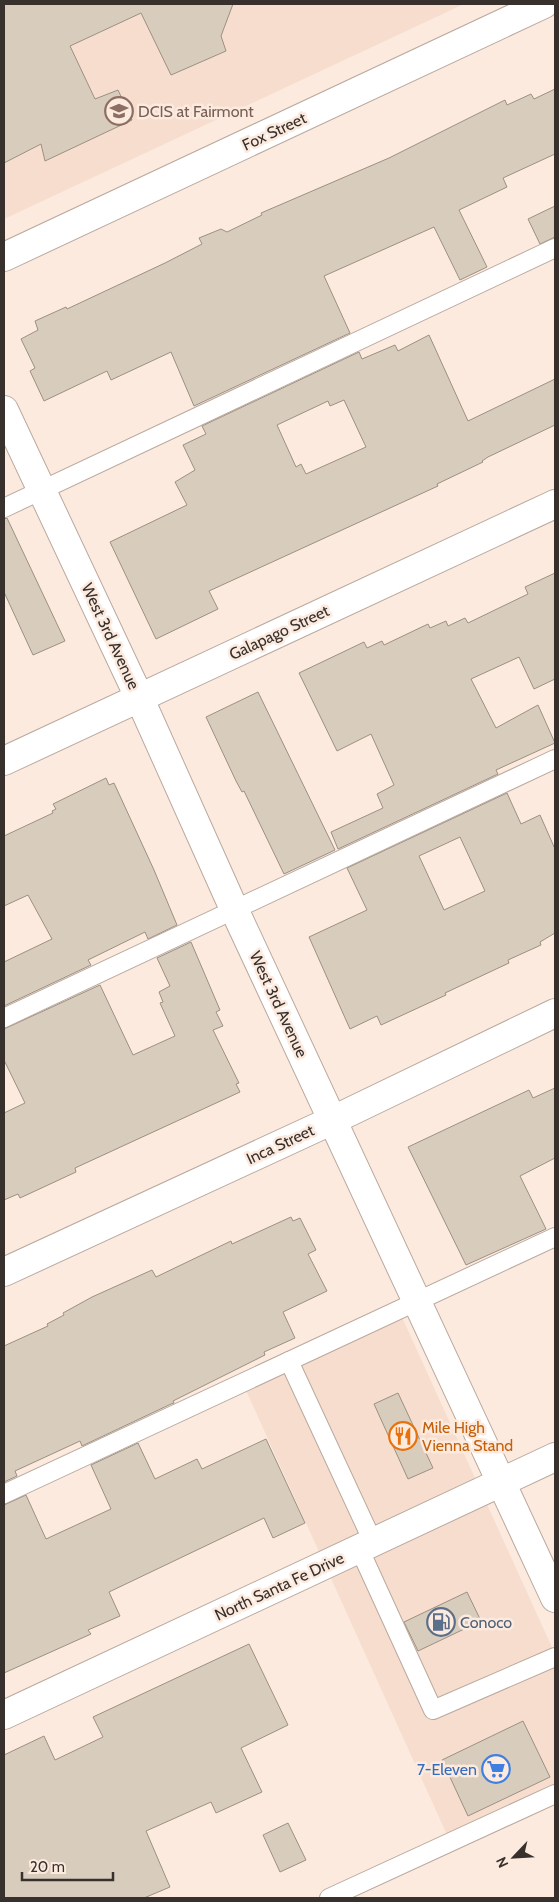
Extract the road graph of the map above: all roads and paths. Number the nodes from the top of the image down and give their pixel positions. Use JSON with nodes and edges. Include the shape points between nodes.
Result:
{"nodes":[{"id":1,"x":544,"y":4,"type":"edge"},
{"id":2,"x":555,"y":248,"type":"edge"},
{"id":3,"x":4,"y":257,"type":"edge"},
{"id":4,"x":4,"y":410,"type":"edge"},
{"id":5,"x":43,"y":490,"type":"junction"},
{"id":6,"x":555,"y":504,"type":"edge"},
{"id":7,"x":4,"y":508,"type":"edge"},
{"id":8,"x":139,"y":697,"type":"junction"},
{"id":9,"x":555,"y":759,"type":"edge"},
{"id":10,"x":4,"y":761,"type":"edge"},
{"id":11,"x":234,"y":909,"type":"junction"},
{"id":12,"x":555,"y":1013,"type":"edge"},
{"id":13,"x":4,"y":1018,"type":"edge"},
{"id":14,"x":333,"y":1120,"type":"junction"},
{"id":15,"x":555,"y":1237,"type":"edge"},
{"id":16,"x":4,"y":1272,"type":"edge"},
{"id":17,"x":416,"y":1302,"type":"junction"},
{"id":18,"x":289,"y":1361,"type":"junction"},
{"id":19,"x":555,"y":1457,"type":"edge"},
{"id":20,"x":501,"y":1482,"type":"junction"},
{"id":21,"x":4,"y":1494,"type":"edge"},
{"id":22,"x":366,"y":1545,"type":"junction"},
{"id":23,"x":555,"y":1598,"type":"edge"},
{"id":24,"x":555,"y":1657,"type":"edge"},
{"id":25,"x":4,"y":1715,"type":"edge"},
{"id":26,"x":555,"y":1794,"type":"edge"},
{"id":27,"x":329,"y":1898,"type":"edge"}],
"edges":[{"from":1,"to":3,"type":"street","name":"Fox Street"},
{"from":2,"to":5,"type":"lane"},
{"from":4,"to":5,"type":"street","name":"West 3rd Avenue"},
{"from":5,"to":7,"type":"lane"},
{"from":5,"to":8,"type":"street","name":"West 3rd Avenue"},
{"from":6,"to":8,"type":"street","name":"Galapago Street"},
{"from":8,"to":10,"type":"street","name":"Galapago Street"},
{"from":8,"to":11,"type":"street","name":"West 3rd Avenue"},
{"from":9,"to":11,"type":"lane"},
{"from":11,"to":13,"type":"lane"},
{"from":11,"to":14,"type":"street","name":"West 3rd Avenue"},
{"from":12,"to":14,"type":"street","name":"Inca Street"},
{"from":14,"to":16,"type":"street","name":"Inca Street"},
{"from":14,"to":17,"type":"street","name":"West 3rd Avenue"},
{"from":15,"to":17,"type":"lane"},
{"from":17,"to":18,"type":"lane"},
{"from":17,"to":20,"type":"street","name":"West 3rd Avenue"},
{"from":18,"to":21,"type":"lane"},
{"from":18,"to":22,"type":"lane"},
{"from":19,"to":20,"type":"street","name":"North Santa Fe Drive"},
{"from":20,"to":22,"type":"street","name":"North Santa Fe Drive"},
{"from":20,"to":23,"type":"street","name":"West 3rd Avenue"},
{"from":22,"to":24,"type":"lane","via":[[433,1710]]},
{"from":22,"to":25,"type":"street","name":"North Santa Fe Drive"},
{"from":26,"to":27,"type":"lane"}]}
